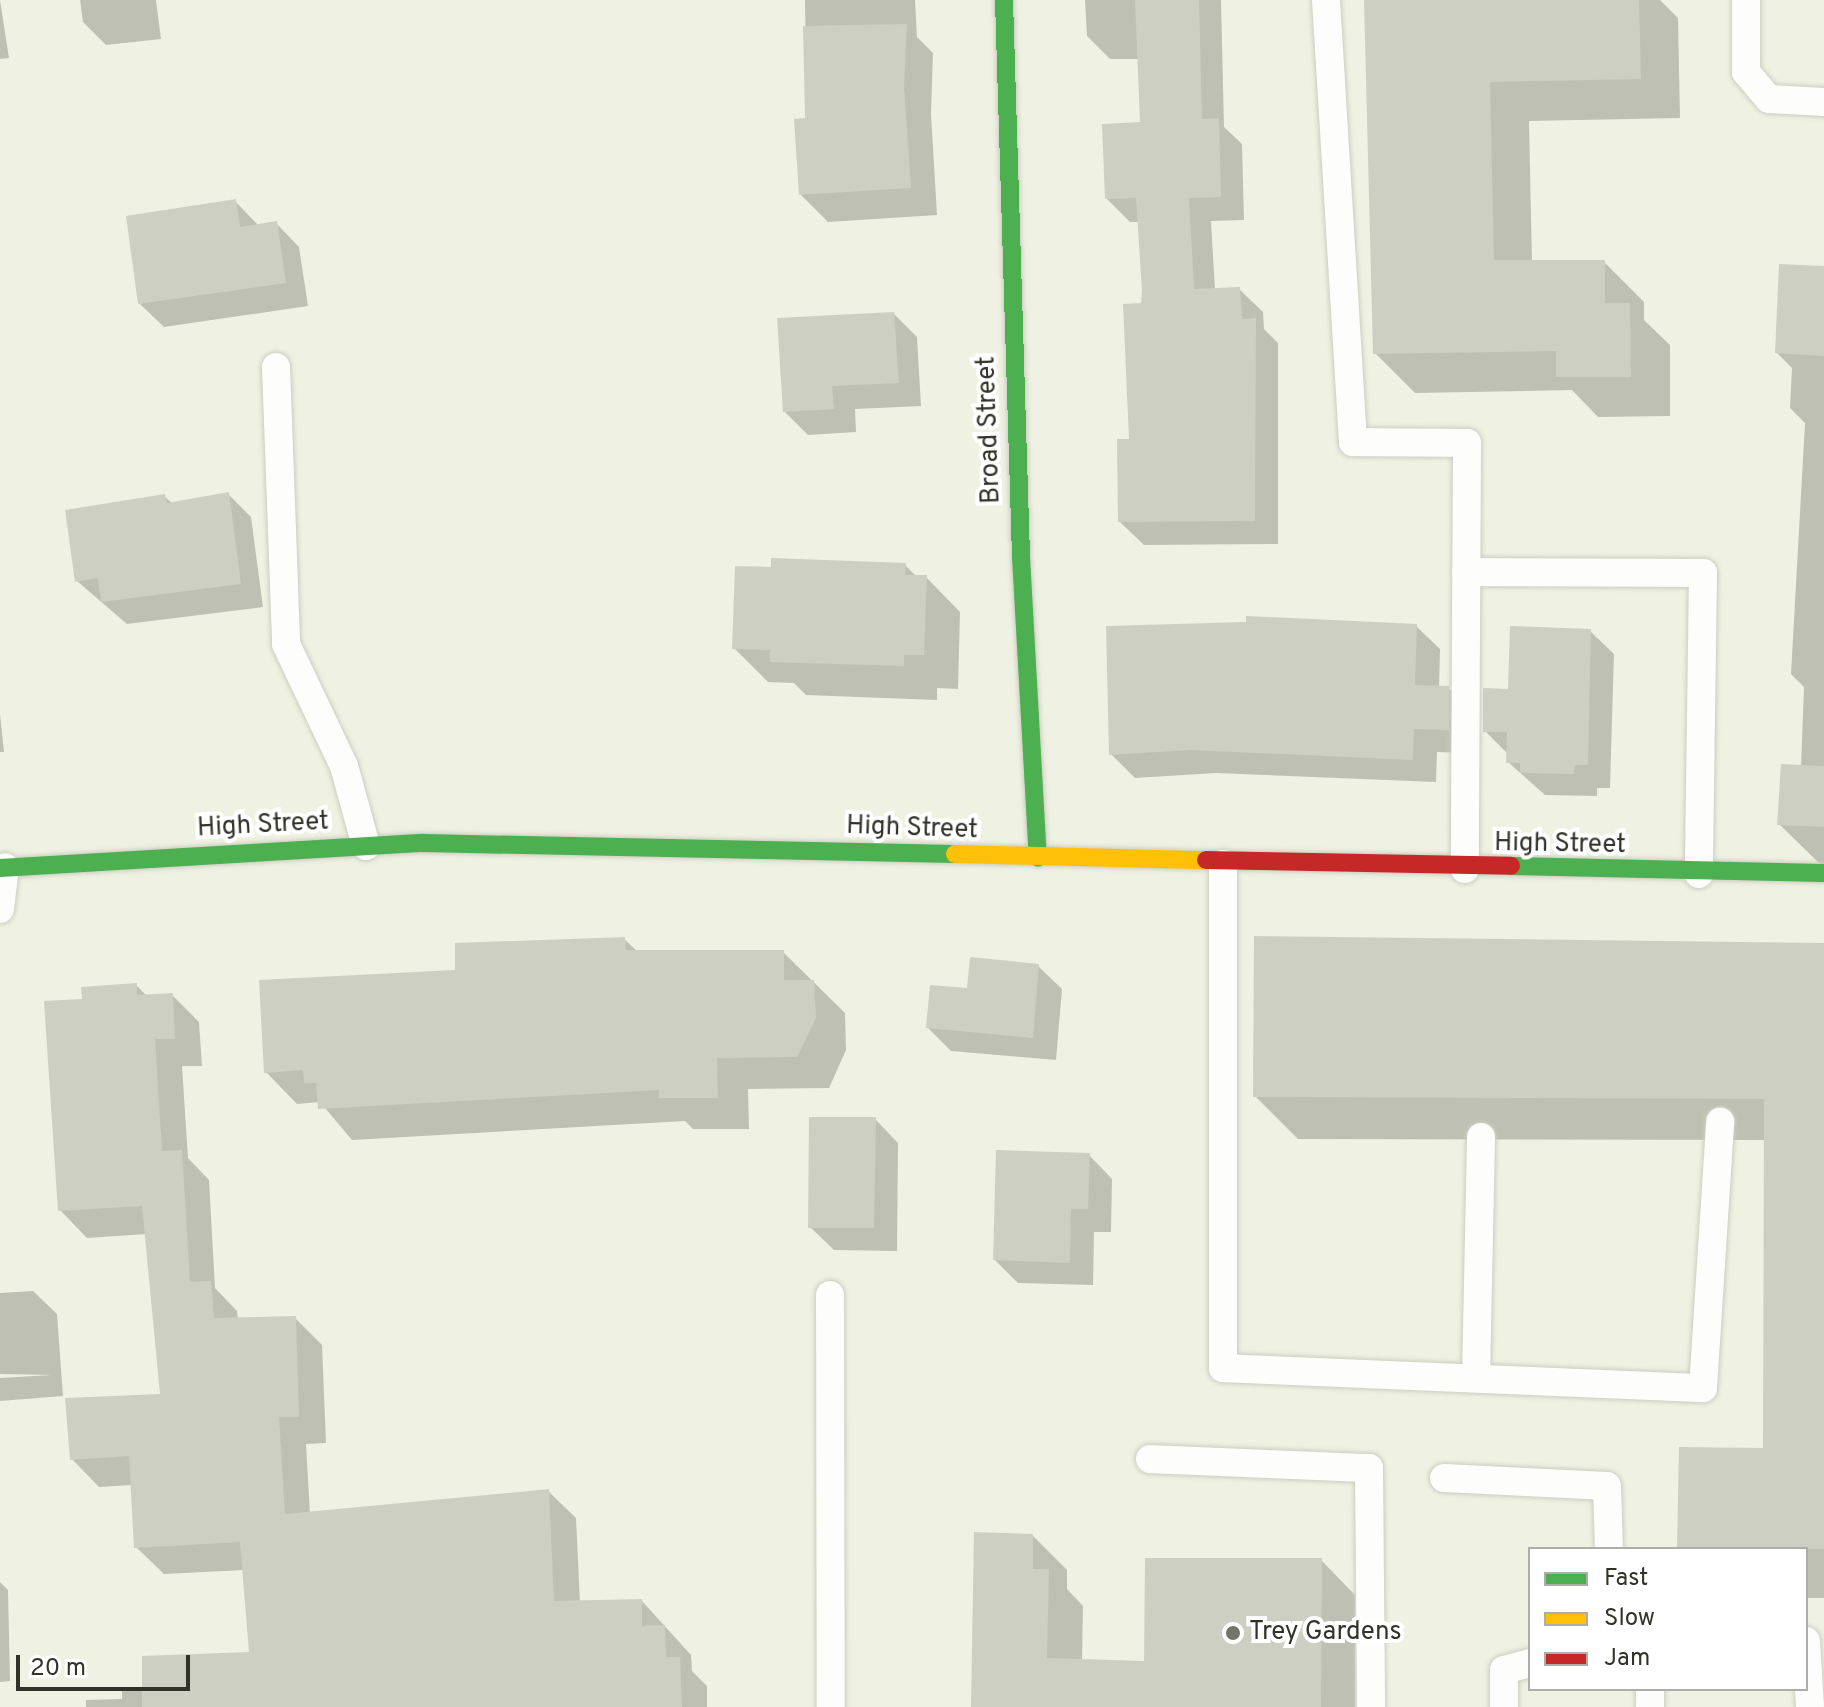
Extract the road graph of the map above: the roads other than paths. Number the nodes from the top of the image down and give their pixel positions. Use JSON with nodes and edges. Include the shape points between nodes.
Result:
{"nodes":[{"id":1,"x":1004,"y":0,"type":"edge"},
{"id":2,"x":1326,"y":0,"type":"edge"},
{"id":3,"x":1746,"y":0,"type":"edge"},
{"id":4,"x":1824,"y":102,"type":"edge"},
{"id":5,"x":276,"y":367,"type":"dead end"},
{"id":6,"x":1466,"y":572,"type":"junction"},
{"id":7,"x":366,"y":846,"type":"junction"},
{"id":8,"x":1038,"y":858,"type":"junction"},
{"id":9,"x":1223,"y":864,"type":"junction"},
{"id":10,"x":2,"y":868,"type":"edge"},
{"id":11,"x":1465,"y":869,"type":"junction"},
{"id":12,"x":1824,"y":873,"type":"edge"},
{"id":13,"x":1699,"y":874,"type":"junction"},
{"id":14,"x":0,"y":909,"type":"edge"},
{"id":15,"x":1720,"y":1122,"type":"dead end"},
{"id":16,"x":1481,"y":1137,"type":"dead end"},
{"id":17,"x":830,"y":1295,"type":"dead end"},
{"id":18,"x":1476,"y":1378,"type":"junction"},
{"id":19,"x":1150,"y":1459,"type":"dead end"},
{"id":20,"x":1444,"y":1478,"type":"dead end"},
{"id":21,"x":1609,"y":1547,"type":"edge"},
{"id":22,"x":1528,"y":1664,"type":"edge"},
{"id":23,"x":1808,"y":1674,"type":"edge"},
{"id":24,"x":831,"y":1707,"type":"edge"},
{"id":25,"x":1371,"y":1707,"type":"edge"},
{"id":26,"x":1504,"y":1707,"type":"edge"},
{"id":27,"x":1810,"y":1707,"type":"edge"}],
"edges":[{"from":1,"to":8,"type":"street","name":"Broad Street","via":[[1021,557]]},
{"from":2,"to":6,"type":"lane","via":[[1353,442],[1467,443]]},
{"from":3,"to":4,"type":"lane","via":[[1746,72],[1769,99]]},
{"from":5,"to":7,"type":"lane","via":[[286,644],[344,766]]},
{"from":6,"to":11,"type":"lane"},
{"from":6,"to":13,"type":"lane","via":[[1703,573]]},
{"from":7,"to":8,"type":"street","name":"High Street","via":[[423,843]]},
{"from":7,"to":10,"type":"street","name":"High Street"},
{"from":8,"to":9,"type":"street","name":"High Street"},
{"from":9,"to":11,"type":"street","name":"High Street"},
{"from":9,"to":18,"type":"lane","via":[[1223,1368]]},
{"from":10,"to":14,"type":"lane"},
{"from":11,"to":13,"type":"street","name":"High Street"},
{"from":12,"to":13,"type":"street","name":"High Street"},
{"from":15,"to":18,"type":"lane","via":[[1703,1388]]},
{"from":16,"to":18,"type":"lane"},
{"from":17,"to":24,"type":"lane"},
{"from":19,"to":25,"type":"lane","via":[[1369,1468]]},
{"from":20,"to":21,"type":"lane","via":[[1607,1486]]},
{"from":22,"to":26,"type":"lane","via":[[1504,1670]]},
{"from":23,"to":27,"type":"lane"}]}
